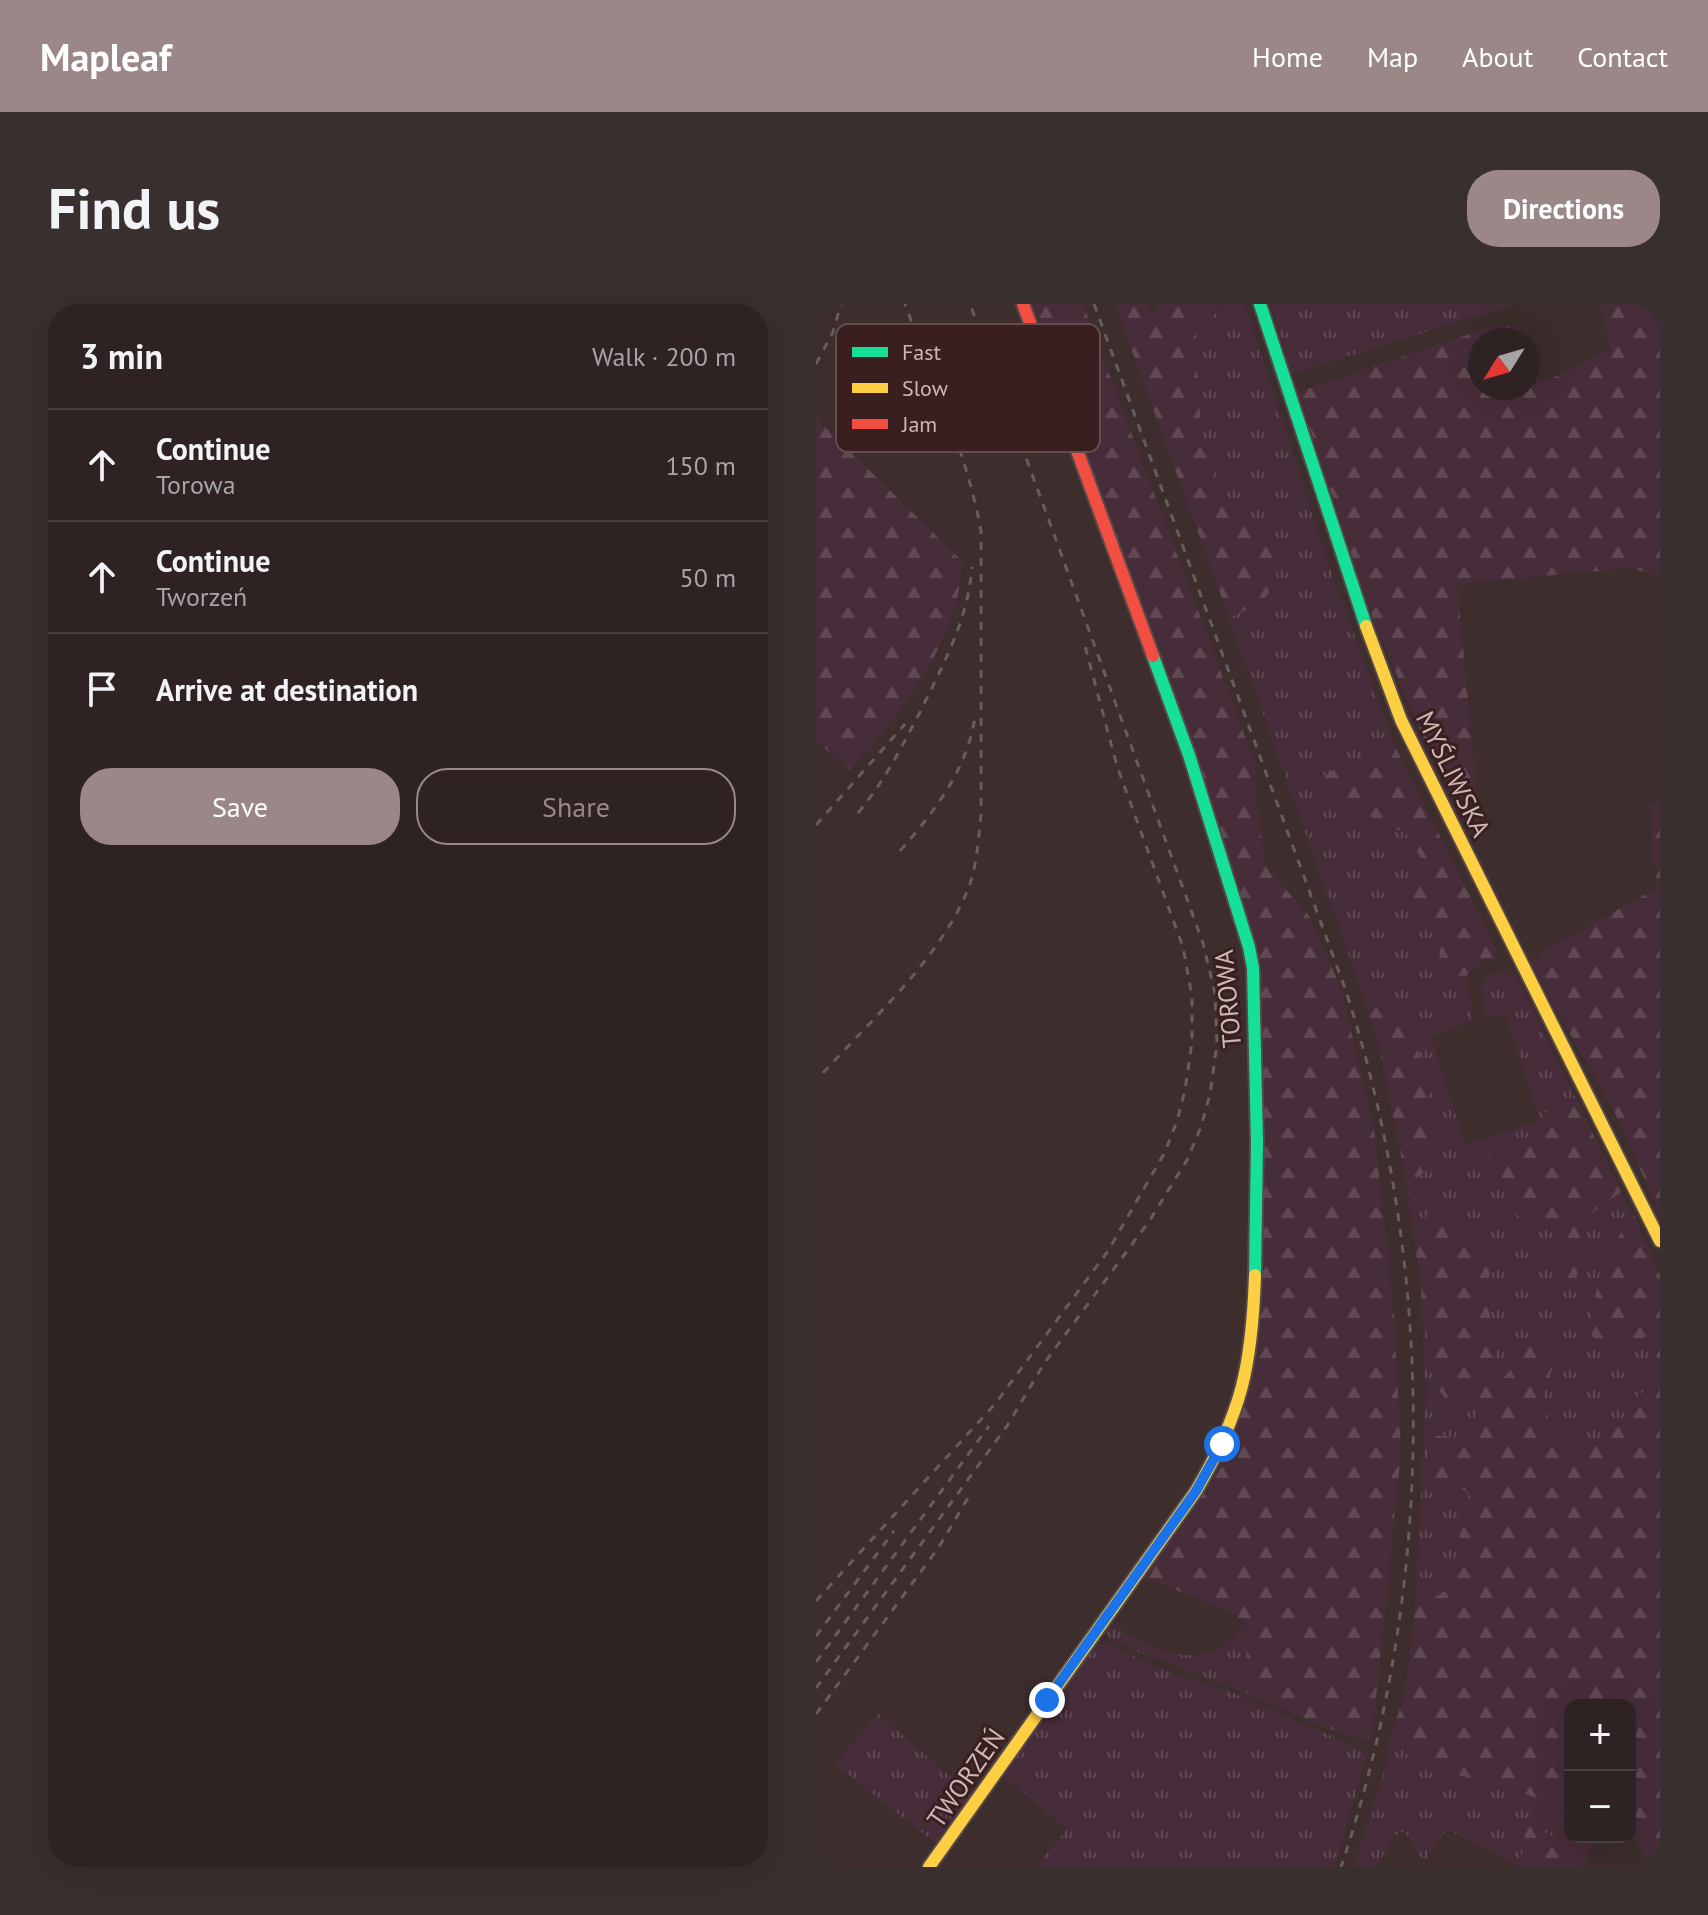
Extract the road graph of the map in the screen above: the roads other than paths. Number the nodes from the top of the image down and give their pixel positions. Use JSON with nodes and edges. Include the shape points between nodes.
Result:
{"nodes":[{"id":1,"x":1023,"y":304,"type":"edge"},
{"id":2,"x":1260,"y":304,"type":"edge"},
{"id":3,"x":1030,"y":324,"type":"edge"},
{"id":4,"x":1077,"y":452,"type":"edge"},
{"id":5,"x":1660,"y":1241,"type":"edge"},
{"id":6,"x":1093,"y":1635,"type":"joint"},
{"id":7,"x":929,"y":1867,"type":"edge"}],
"edges":[{"from":1,"to":3,"type":"street","name":"TOROWA"},
{"from":2,"to":5,"type":"street","name":"MYŚLIWSKA","via":[[1401,720]]},
{"from":4,"to":6,"type":"street","name":"TOROWA","via":[[1189,755],[1253,968],[1258,1120],[1256,1294],[1242,1393],[1196,1491]]},
{"from":6,"to":7,"type":"street","name":"TWORZEŃ"}]}
